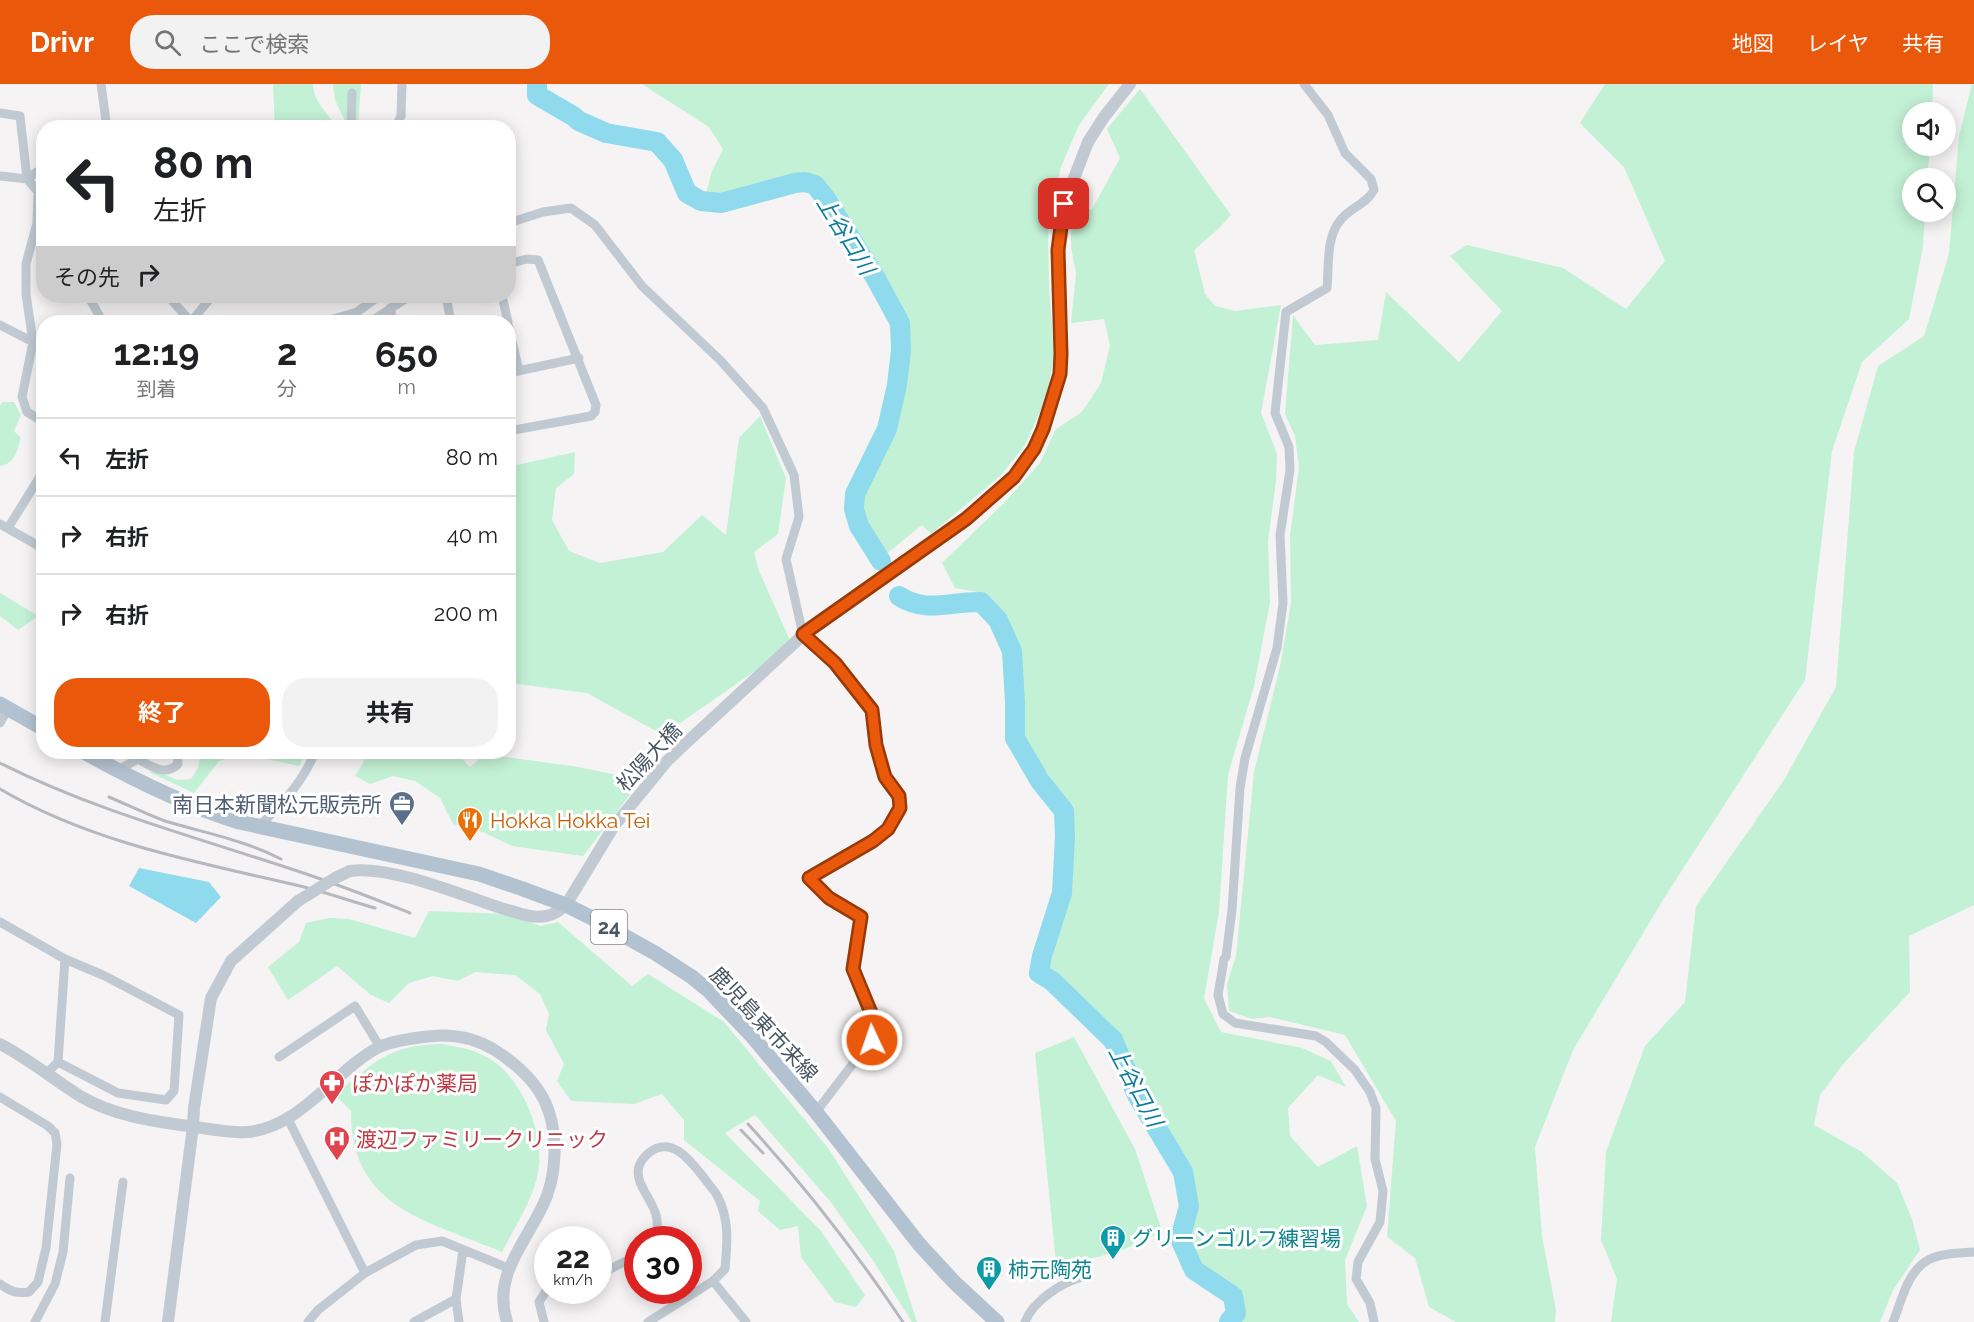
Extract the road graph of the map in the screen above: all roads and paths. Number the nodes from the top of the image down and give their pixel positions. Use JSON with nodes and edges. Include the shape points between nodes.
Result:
{"nodes":[{"id":1,"x":101,"y":84,"type":"edge"},
{"id":2,"x":402,"y":84,"type":"edge"},
{"id":3,"x":1130,"y":84,"type":"edge"},
{"id":4,"x":1304,"y":84,"type":"edge"},
{"id":5,"x":352,"y":93,"type":"dead end"},
{"id":6,"x":0,"y":113,"type":"edge"},
{"id":7,"x":107,"y":120,"type":"edge"},
{"id":8,"x":351,"y":120,"type":"edge"},
{"id":9,"x":399,"y":120,"type":"edge"},
{"id":10,"x":36,"y":173,"type":"edge"},
{"id":11,"x":0,"y":176,"type":"edge"},
{"id":12,"x":27,"y":179,"type":"junction"},
{"id":13,"x":36,"y":189,"type":"edge"},
{"id":14,"x":516,"y":220,"type":"edge"},
{"id":15,"x":36,"y":227,"type":"edge"},
{"id":16,"x":516,"y":262,"type":"edge"},
{"id":17,"x":174,"y":303,"type":"edge"},
{"id":18,"x":206,"y":303,"type":"edge"},
{"id":19,"x":370,"y":303,"type":"edge"},
{"id":20,"x":399,"y":303,"type":"edge"},
{"id":21,"x":390,"y":309,"type":"junction"},
{"id":22,"x":185,"y":315,"type":"edge"},
{"id":23,"x":197,"y":315,"type":"edge"},
{"id":24,"x":347,"y":315,"type":"edge"},
{"id":25,"x":381,"y":315,"type":"edge"},
{"id":26,"x":391,"y":315,"type":"edge"},
{"id":27,"x":0,"y":325,"type":"edge"},
{"id":28,"x":33,"y":342,"type":"junction"},
{"id":29,"x":516,"y":358,"type":"edge"},
{"id":30,"x":579,"y":358,"type":"junction"},
{"id":31,"x":519,"y":371,"type":"junction"},
{"id":32,"x":516,"y":372,"type":"edge"},
{"id":33,"x":36,"y":417,"type":"edge"},
{"id":34,"x":516,"y":430,"type":"edge"},
{"id":35,"x":36,"y":481,"type":"edge"},
{"id":36,"x":4,"y":526,"type":"edge"},
{"id":37,"x":36,"y":544,"type":"edge"},
{"id":38,"x":803,"y":634,"type":"junction"},
{"id":39,"x":3,"y":712,"type":"edge"},
{"id":40,"x":36,"y":726,"type":"edge"},
{"id":41,"x":96,"y":759,"type":"edge"},
{"id":42,"x":138,"y":759,"type":"edge"},
{"id":43,"x":138,"y":759,"type":"edge"},
{"id":44,"x":178,"y":759,"type":"edge"},
{"id":45,"x":312,"y":759,"type":"edge"},
{"id":46,"x":123,"y":774,"type":"junction"},
{"id":47,"x":259,"y":826,"type":"junction"},
{"id":48,"x":566,"y":905,"type":"junction"},
{"id":49,"x":0,"y":922,"type":"edge"},
{"id":50,"x":65,"y":959,"type":"junction"},
{"id":51,"x":0,"y":1044,"type":"edge"},
{"id":52,"x":380,"y":1047,"type":"junction"},
{"id":53,"x":279,"y":1057,"type":"dead end"},
{"id":54,"x":58,"y":1062,"type":"junction"},
{"id":55,"x":47,"y":1073,"type":"junction"},
{"id":56,"x":0,"y":1097,"type":"edge"},
{"id":57,"x":816,"y":1112,"type":"junction"},
{"id":58,"x":287,"y":1117,"type":"junction"},
{"id":59,"x":193,"y":1126,"type":"junction"},
{"id":60,"x":70,"y":1178,"type":"dead end"},
{"id":61,"x":123,"y":1182,"type":"dead end"},
{"id":62,"x":657,"y":1226,"type":"edge"},
{"id":63,"x":463,"y":1250,"type":"junction"},
{"id":64,"x":1974,"y":1252,"type":"edge"},
{"id":65,"x":508,"y":1268,"type":"junction"},
{"id":66,"x":365,"y":1272,"type":"junction"},
{"id":67,"x":1082,"y":1277,"type":"dead end"},
{"id":68,"x":713,"y":1281,"type":"junction"},
{"id":69,"x":0,"y":1284,"type":"edge"},
{"id":70,"x":456,"y":1299,"type":"junction"},
{"id":71,"x":540,"y":1304,"type":"edge"},
{"id":72,"x":35,"y":1322,"type":"edge"},
{"id":73,"x":105,"y":1322,"type":"edge"},
{"id":74,"x":168,"y":1322,"type":"edge"},
{"id":75,"x":308,"y":1322,"type":"edge"},
{"id":76,"x":414,"y":1322,"type":"edge"},
{"id":77,"x":459,"y":1322,"type":"edge"},
{"id":78,"x":507,"y":1322,"type":"edge"},
{"id":79,"x":544,"y":1322,"type":"edge"},
{"id":80,"x":648,"y":1322,"type":"edge"},
{"id":81,"x":746,"y":1322,"type":"edge"},
{"id":82,"x":997,"y":1322,"type":"edge"},
{"id":83,"x":1025,"y":1322,"type":"edge"},
{"id":84,"x":1374,"y":1322,"type":"edge"},
{"id":85,"x":1893,"y":1322,"type":"edge"}],
"edges":[{"from":1,"to":7,"type":"street"},
{"from":2,"to":9,"type":"street"},
{"from":3,"to":38,"type":"street","name":"松陽大橋","via":[[1088,142],[1064,204],[1058,250],[1060,374],[1034,449],[1014,477],[966,519]]},
{"from":4,"to":84,"type":"street","via":[[1328,115],[1345,153],[1371,179],[1374,190],[1370,198],[1339,221],[1330,241],[1327,288],[1286,312],[1275,412],[1289,447],[1290,470],[1280,536],[1283,603],[1277,648],[1240,788],[1232,910],[1218,995],[1223,1014],[1235,1023],[1316,1036],[1326,1042],[1350,1064],[1370,1092],[1376,1108],[1375,1159],[1383,1191],[1380,1222],[1359,1262],[1356,1280],[1370,1303]]},
{"from":5,"to":8,"type":"street"},
{"from":6,"to":12,"type":"street","via":[[20,116]]},
{"from":10,"to":12,"type":"street"},
{"from":11,"to":12,"type":"street"},
{"from":12,"to":13,"type":"street"},
{"from":14,"to":38,"type":"street","via":[[571,208],[595,225],[642,286],[720,360],[763,408],[794,475],[799,517],[786,560]]},
{"from":15,"to":28,"type":"street","via":[[26,264]]},
{"from":16,"to":30,"type":"street","via":[[538,260]]},
{"from":17,"to":22,"type":"street"},
{"from":18,"to":23,"type":"street"},
{"from":19,"to":24,"type":"street"},
{"from":20,"to":21,"type":"street"},
{"from":21,"to":25,"type":"street"},
{"from":21,"to":26,"type":"street"},
{"from":27,"to":28,"type":"street"},
{"from":28,"to":33,"type":"street","via":[[22,397],[27,412]]},
{"from":29,"to":31,"type":"street"},
{"from":30,"to":31,"type":"street"},
{"from":30,"to":34,"type":"street","via":[[595,412],[591,416]]},
{"from":31,"to":32,"type":"street"},
{"from":35,"to":36,"type":"street"},
{"from":36,"to":37,"type":"street"},
{"from":38,"to":48,"type":"street","name":"松陽大橋","via":[[667,761],[614,826]]},
{"from":38,"to":57,"type":"street","via":[[835,663],[872,710],[885,777],[899,796],[900,808],[888,829],[873,841],[809,878],[829,898],[861,917],[853,969],[874,1020],[872,1040]]},
{"from":39,"to":40,"type":"main road"},
{"from":41,"to":46,"type":"main road","name":"鹿児島東市来線","number":"24"},
{"from":42,"to":46,"type":"street","via":[[125,766]]},
{"from":43,"to":44,"type":"street","via":[[165,771],[172,770]]},
{"from":45,"to":47,"type":"street","via":[[293,789]]},
{"from":46,"to":47,"type":"main road","name":"鹿児島東市来線","number":"24","via":[[207,812]]},
{"from":47,"to":48,"type":"main road","name":"鹿児島東市来線","number":"24","via":[[479,874]]},
{"from":48,"to":57,"type":"main road","name":"鹿児島東市来線","number":"24","via":[[655,953],[709,991]]},
{"from":48,"to":59,"type":"street","bridge":true,"via":[[546,916],[522,915],[387,873],[362,869],[334,878],[298,901],[231,961],[211,998]]},
{"from":49,"to":50,"type":"street"},
{"from":50,"to":54,"type":"street"},
{"from":50,"to":54,"type":"street","via":[[179,1015],[174,1091],[166,1100],[118,1093]]},
{"from":51,"to":55,"type":"street"},
{"from":52,"to":53,"type":"street","via":[[356,1006]]},
{"from":52,"to":58,"type":"street"},
{"from":52,"to":65,"type":"street","via":[[419,1037],[459,1035],[504,1056],[519,1068],[545,1102],[555,1144],[551,1180],[545,1203]]},
{"from":54,"to":55,"type":"street"},
{"from":55,"to":59,"type":"street","via":[[106,1109]]},
{"from":56,"to":69,"type":"street","via":[[48,1126],[57,1144],[46,1248],[38,1282],[21,1293],[13,1293]]},
{"from":57,"to":82,"type":"main road","name":"鹿児島東市来線","number":"24","via":[[919,1244]]},
{"from":58,"to":59,"type":"street","via":[[273,1126],[248,1132]]},
{"from":58,"to":66,"type":"street"},
{"from":59,"to":74,"type":"street"},
{"from":60,"to":72,"type":"street","via":[[63,1252],[55,1284]]},
{"from":61,"to":73,"type":"street"},
{"from":62,"to":68,"type":"street","via":[[657,1212],[641,1183],[640,1165],[655,1149],[676,1149],[718,1196],[728,1227],[725,1269]]},
{"from":63,"to":65,"type":"street"},
{"from":63,"to":66,"type":"street","via":[[442,1241],[416,1245]]},
{"from":63,"to":70,"type":"street"},
{"from":64,"to":85,"type":"street","via":[[1936,1256],[1923,1262],[1904,1292]]},
{"from":65,"to":78,"type":"street","via":[[502,1295]]},
{"from":66,"to":75,"type":"street"},
{"from":67,"to":83,"type":"street","via":[[1068,1281],[1033,1307]]},
{"from":68,"to":80,"type":"street"},
{"from":68,"to":81,"type":"street"},
{"from":70,"to":76,"type":"street"},
{"from":70,"to":77,"type":"street"},
{"from":71,"to":79,"type":"street"}]}
